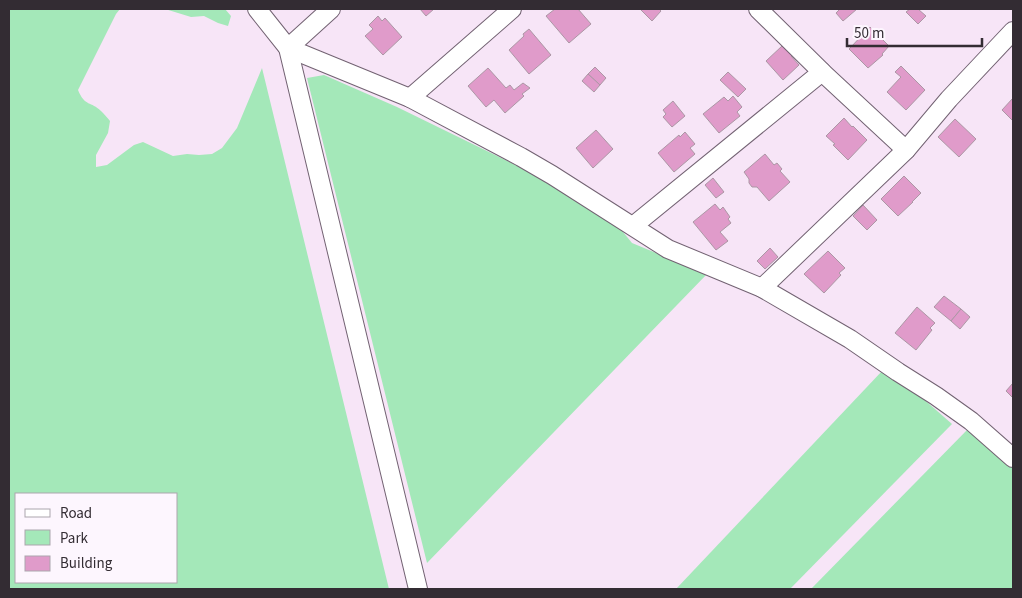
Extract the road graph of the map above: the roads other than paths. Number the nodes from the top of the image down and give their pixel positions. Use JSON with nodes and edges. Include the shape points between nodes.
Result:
{"nodes":[{"id":1,"x":257,"y":9,"type":"edge"},
{"id":2,"x":331,"y":9,"type":"edge"},
{"id":3,"x":512,"y":9,"type":"edge"},
{"id":4,"x":758,"y":9,"type":"edge"},
{"id":5,"x":1013,"y":31,"type":"edge"},
{"id":6,"x":288,"y":48,"type":"junction"},
{"id":7,"x":822,"y":72,"type":"junction"},
{"id":8,"x":410,"y":98,"type":"junction"},
{"id":9,"x":906,"y":150,"type":"junction"},
{"id":10,"x":633,"y":226,"type":"junction"},
{"id":11,"x":762,"y":288,"type":"junction"},
{"id":12,"x":1013,"y":458,"type":"edge"},
{"id":13,"x":418,"y":589,"type":"edge"}],
"edges":[{"from":1,"to":6,"type":"street"},
{"from":2,"to":6,"type":"street"},
{"from":3,"to":8,"type":"street"},
{"from":4,"to":7,"type":"street"},
{"from":5,"to":9,"type":"street"},
{"from":6,"to":8,"type":"street"},
{"from":6,"to":13,"type":"street"},
{"from":7,"to":9,"type":"street"},
{"from":7,"to":10,"type":"street"},
{"from":8,"to":10,"type":"street","via":[[536,166]]},
{"from":9,"to":11,"type":"street"},
{"from":10,"to":11,"type":"street","via":[[668,249]]},
{"from":11,"to":12,"type":"street","via":[[850,339],[936,396]]}]}
